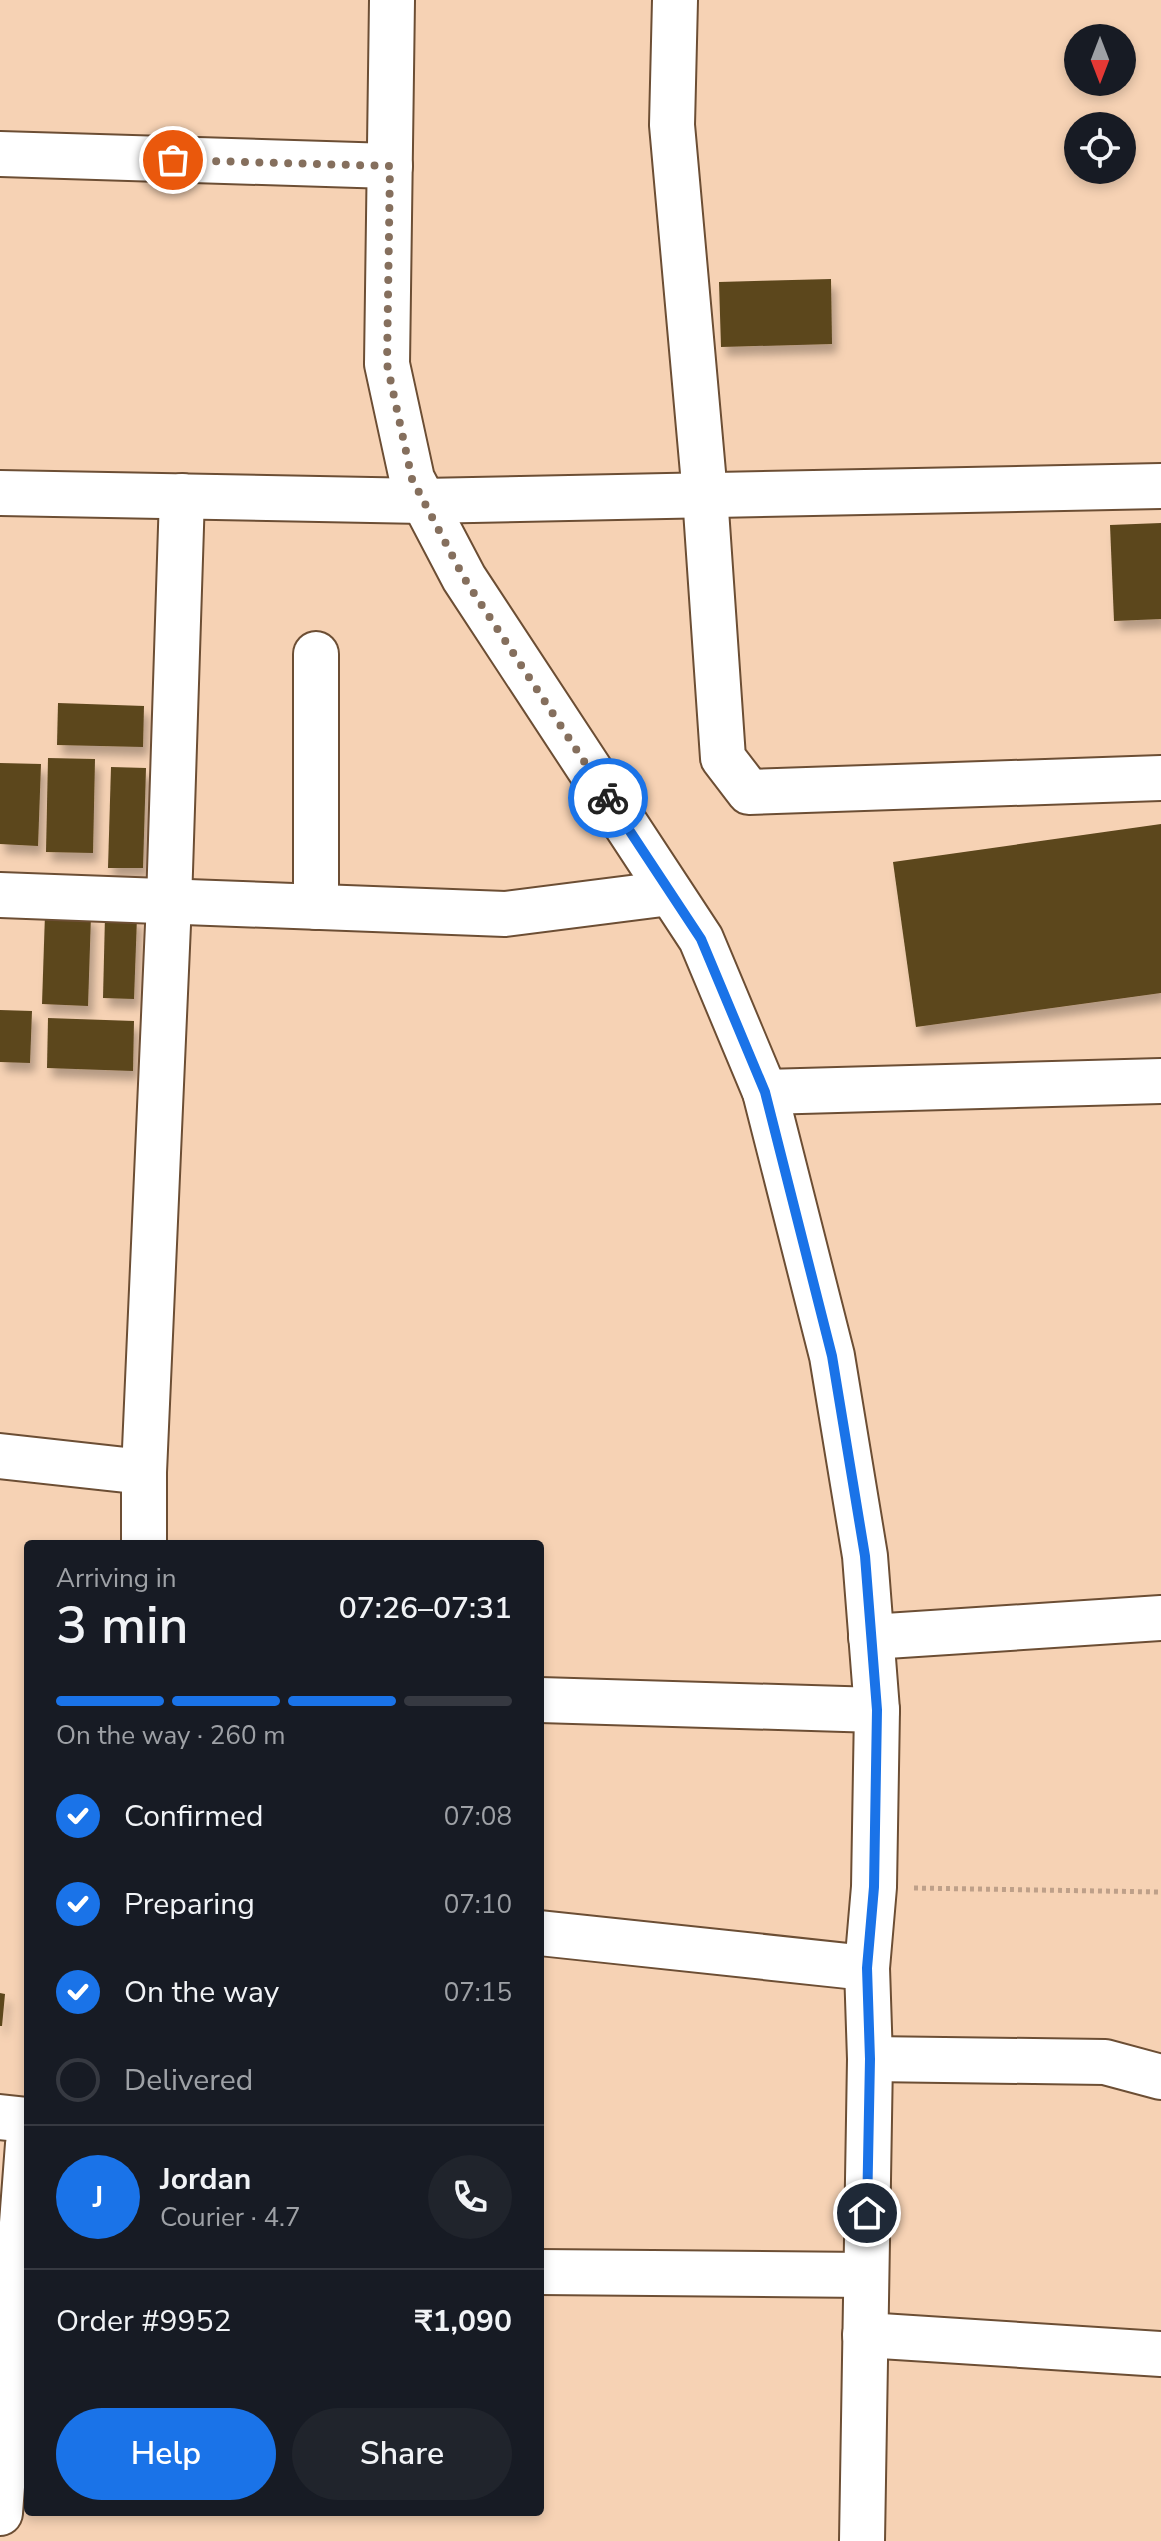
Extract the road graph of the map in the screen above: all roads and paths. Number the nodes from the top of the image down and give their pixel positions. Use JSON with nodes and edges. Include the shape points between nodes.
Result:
{"nodes":[{"id":1,"x":392,"y":0,"type":"edge"},
{"id":2,"x":675,"y":0,"type":"edge"},
{"id":3,"x":0,"y":154,"type":"edge"},
{"id":4,"x":390,"y":166,"type":"junction"},
{"id":5,"x":1161,"y":486,"type":"edge"},
{"id":6,"x":0,"y":493,"type":"edge"},
{"id":7,"x":705,"y":495,"type":"junction"},
{"id":8,"x":182,"y":496,"type":"junction"},
{"id":9,"x":423,"y":501,"type":"junction"},
{"id":10,"x":316,"y":654,"type":"dead end"},
{"id":11,"x":1161,"y":778,"type":"edge"},
{"id":12,"x":670,"y":893,"type":"junction"},
{"id":13,"x":0,"y":895,"type":"edge"},
{"id":14,"x":169,"y":902,"type":"junction"},
{"id":15,"x":316,"y":907,"type":"junction"},
{"id":16,"x":1161,"y":1081,"type":"edge"},
{"id":17,"x":765,"y":1092,"type":"junction"},
{"id":18,"x":0,"y":1456,"type":"edge"},
{"id":19,"x":144,"y":1472,"type":"junction"},
{"id":20,"x":144,"y":1540,"type":"edge"},
{"id":21,"x":1161,"y":1618,"type":"edge"},
{"id":22,"x":871,"y":1637,"type":"junction"},
{"id":23,"x":544,"y":1700,"type":"edge"},
{"id":24,"x":877,"y":1710,"type":"junction"},
{"id":25,"x":874,"y":1887,"type":"junction"},
{"id":26,"x":1161,"y":1892,"type":"edge"},
{"id":27,"x":544,"y":1933,"type":"edge"},
{"id":28,"x":867,"y":1968,"type":"junction"},
{"id":29,"x":870,"y":2059,"type":"junction"},
{"id":30,"x":1161,"y":2077,"type":"edge"},
{"id":31,"x":0,"y":2117,"type":"edge"},
{"id":32,"x":24,"y":2120,"type":"edge"},
{"id":33,"x":24,"y":2197,"type":"edge"},
{"id":34,"x":544,"y":2272,"type":"edge"},
{"id":35,"x":866,"y":2275,"type":"junction"},
{"id":36,"x":865,"y":2335,"type":"junction"},
{"id":37,"x":1161,"y":2354,"type":"edge"},
{"id":38,"x":0,"y":2513,"type":"edge"},
{"id":39,"x":862,"y":2541,"type":"edge"}],
"edges":[{"from":1,"to":4,"type":"street"},
{"from":2,"to":7,"type":"street","via":[[672,125]]},
{"from":3,"to":4,"type":"street"},
{"from":4,"to":9,"type":"street","via":[[387,364],[412,479]]},
{"from":5,"to":7,"type":"street"},
{"from":6,"to":8,"type":"street"},
{"from":7,"to":9,"type":"street"},
{"from":7,"to":11,"type":"street","via":[[723,758],[749,792]]},
{"from":8,"to":9,"type":"street"},
{"from":8,"to":14,"type":"street"},
{"from":9,"to":12,"type":"street","via":[[464,578]]},
{"from":10,"to":15,"type":"street"},
{"from":12,"to":15,"type":"street","via":[[505,914]]},
{"from":12,"to":17,"type":"street","via":[[701,939]]},
{"from":13,"to":14,"type":"street"},
{"from":14,"to":15,"type":"street"},
{"from":14,"to":19,"type":"street"},
{"from":16,"to":17,"type":"street"},
{"from":17,"to":22,"type":"street","via":[[832,1356],[865,1556]]},
{"from":18,"to":19,"type":"street"},
{"from":19,"to":20,"type":"street"},
{"from":21,"to":22,"type":"street"},
{"from":22,"to":24,"type":"street"},
{"from":23,"to":24,"type":"street"},
{"from":24,"to":25,"type":"street"},
{"from":25,"to":26,"type":"path"},
{"from":25,"to":28,"type":"street"},
{"from":27,"to":28,"type":"street"},
{"from":28,"to":29,"type":"street"},
{"from":29,"to":30,"type":"street","via":[[1105,2062]]},
{"from":29,"to":35,"type":"street"},
{"from":31,"to":32,"type":"street"},
{"from":33,"to":38,"type":"street"},
{"from":34,"to":35,"type":"street"},
{"from":35,"to":36,"type":"street"},
{"from":36,"to":37,"type":"street"},
{"from":36,"to":39,"type":"street"}]}
